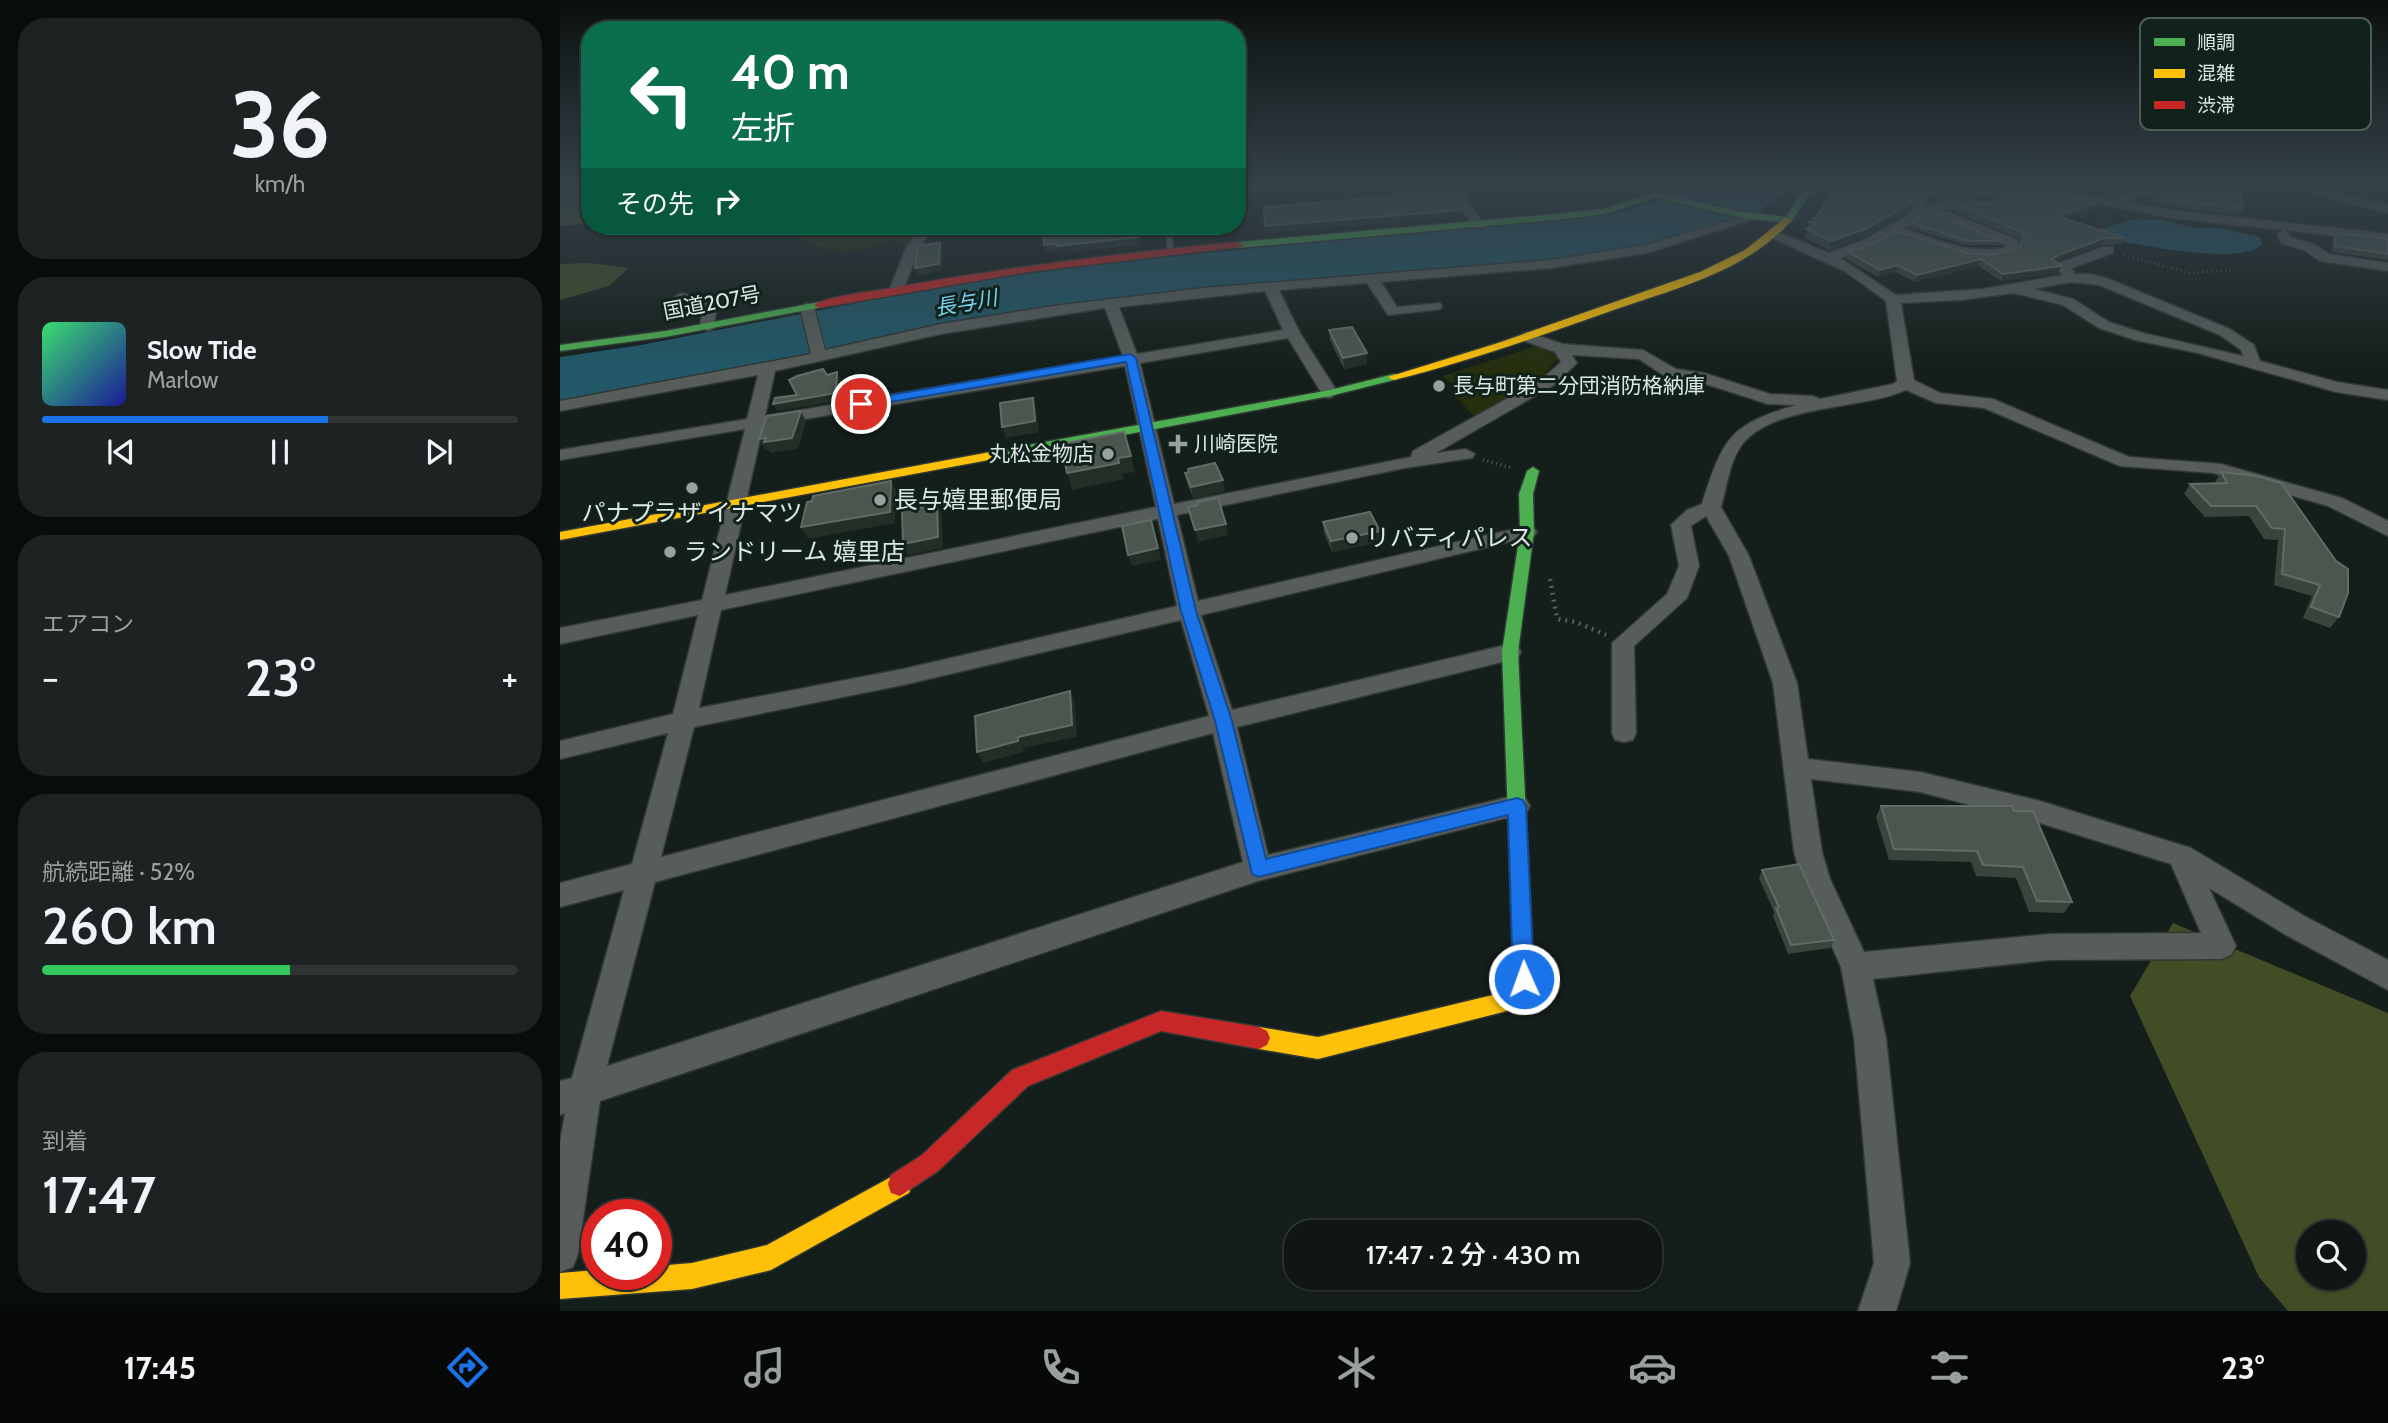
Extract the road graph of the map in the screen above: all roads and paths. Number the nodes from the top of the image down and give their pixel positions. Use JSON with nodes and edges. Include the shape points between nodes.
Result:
{"nodes":[{"id":1,"x":913,"y":248,"type":"edge"},
{"id":2,"x":1204,"y":248,"type":"edge"},
{"id":3,"x":1650,"y":248,"type":"edge"},
{"id":4,"x":1757,"y":248,"type":"edge"},
{"id":5,"x":1807,"y":248,"type":"edge"},
{"id":6,"x":1855,"y":248,"type":"edge"},
{"id":7,"x":1951,"y":248,"type":"edge"},
{"id":8,"x":2011,"y":248,"type":"edge"},
{"id":9,"x":2311,"y":248,"type":"edge"},
{"id":10,"x":2108,"y":250,"type":"joint"},
{"id":11,"x":1170,"y":251,"type":"joint"},
{"id":12,"x":1831,"y":257,"type":"junction"},
{"id":13,"x":2388,"y":267,"type":"edge"},
{"id":14,"x":2232,"y":270,"type":"dead end"},
{"id":15,"x":2070,"y":278,"type":"junction"},
{"id":16,"x":1372,"y":279,"type":"junction"},
{"id":17,"x":897,"y":288,"type":"junction"},
{"id":18,"x":1271,"y":288,"type":"junction"},
{"id":19,"x":2017,"y":289,"type":"junction"},
{"id":20,"x":681,"y":297,"type":"dead end"},
{"id":21,"x":1893,"y":299,"type":"junction"},
{"id":22,"x":1111,"y":303,"type":"junction"},
{"id":23,"x":1434,"y":306,"type":"dead end"},
{"id":24,"x":807,"y":309,"type":"junction"},
{"id":25,"x":708,"y":326,"type":"junction"},
{"id":26,"x":1292,"y":333,"type":"junction"},
{"id":27,"x":1527,"y":337,"type":"junction"},
{"id":28,"x":560,"y":348,"type":"edge"},
{"id":29,"x":1561,"y":349,"type":"junction"},
{"id":30,"x":818,"y":355,"type":"junction"},
{"id":31,"x":1130,"y":358,"type":"junction"},
{"id":32,"x":2253,"y":363,"type":"junction"},
{"id":33,"x":768,"y":368,"type":"junction"},
{"id":34,"x":1906,"y":383,"type":"junction"},
{"id":35,"x":1330,"y":393,"type":"junction"},
{"id":36,"x":2388,"y":395,"type":"edge"},
{"id":37,"x":1834,"y":402,"type":"junction"},
{"id":38,"x":560,"y":406,"type":"edge"},
{"id":39,"x":754,"y":422,"type":"junction"},
{"id":40,"x":1149,"y":429,"type":"junction"},
{"id":41,"x":1466,"y":454,"type":"joint"},
{"id":42,"x":560,"y":455,"type":"edge"},
{"id":43,"x":1405,"y":463,"type":"junction"},
{"id":44,"x":1533,"y":471,"type":"joint"},
{"id":45,"x":735,"y":505,"type":"junction"},
{"id":46,"x":1711,"y":507,"type":"junction"},
{"id":47,"x":1167,"y":511,"type":"junction"},
{"id":48,"x":2388,"y":530,"type":"edge"},
{"id":49,"x":1527,"y":532,"type":"junction"},
{"id":50,"x":560,"y":537,"type":"edge"},
{"id":51,"x":1551,"y":587,"type":"dead end"},
{"id":52,"x":713,"y":604,"type":"junction"},
{"id":53,"x":1189,"y":611,"type":"junction"},
{"id":54,"x":560,"y":636,"type":"edge"},
{"id":55,"x":1623,"y":643,"type":"junction"},
{"id":56,"x":1510,"y":652,"type":"junction"},
{"id":57,"x":684,"y":720,"type":"junction"},
{"id":58,"x":1223,"y":721,"type":"junction"},
{"id":59,"x":1624,"y":733,"type":"dead end"},
{"id":60,"x":560,"y":750,"type":"edge"},
{"id":61,"x":1798,"y":768,"type":"junction"},
{"id":62,"x":1517,"y":806,"type":"junction"},
{"id":63,"x":2181,"y":856,"type":"junction"},
{"id":64,"x":1258,"y":869,"type":"junction"},
{"id":65,"x":643,"y":875,"type":"junction"},
{"id":66,"x":560,"y":895,"type":"edge"},
{"id":67,"x":1856,"y":967,"type":"junction"},
{"id":68,"x":2388,"y":976,"type":"edge"},
{"id":69,"x":573,"y":1094,"type":"edge"},
{"id":70,"x":560,"y":1254,"type":"edge"},
{"id":71,"x":560,"y":1286,"type":"edge"},
{"id":72,"x":1877,"y":1311,"type":"edge"}],
"edges":[{"from":1,"to":17,"type":"street"},
{"from":2,"to":11,"type":"main road","name":"国道207号"},
{"from":3,"to":16,"type":"street","via":[[1551,264]]},
{"from":4,"to":27,"type":"main road","via":[[1717,269]]},
{"from":5,"to":12,"type":"street"},
{"from":6,"to":12,"type":"street"},
{"from":7,"to":8,"type":"street","via":[[1989,255]]},
{"from":9,"to":13,"type":"street","via":[[2325,258]]},
{"from":10,"to":14,"type":"path","via":[[2183,274]]},
{"from":10,"to":15,"type":"street","via":[[2064,266]]},
{"from":11,"to":17,"type":"main road","name":"国道207号"},
{"from":12,"to":21,"type":"street","via":[[1867,276]]},
{"from":15,"to":19,"type":"street"},
{"from":15,"to":32,"type":"street","via":[[2104,282],[2225,332],[2248,348]]},
{"from":16,"to":18,"type":"street"},
{"from":16,"to":23,"type":"street","via":[[1393,312]]},
{"from":17,"to":24,"type":"main road","name":"国道207号"},
{"from":18,"to":22,"type":"street"},
{"from":18,"to":26,"type":"street"},
{"from":19,"to":21,"type":"street","via":[[1938,299]]},
{"from":19,"to":32,"type":"street","via":[[2068,302],[2104,325],[2140,337]]},
{"from":20,"to":25,"type":"street","via":[[704,302]]},
{"from":21,"to":34,"type":"street"},
{"from":22,"to":30,"type":"street","via":[[941,329]]},
{"from":22,"to":31,"type":"street"},
{"from":24,"to":25,"type":"main road","name":"国道207号"},
{"from":24,"to":30,"type":"street"},
{"from":25,"to":28,"type":"main road","name":"国道207号"},
{"from":26,"to":31,"type":"street"},
{"from":26,"to":35,"type":"street"},
{"from":27,"to":29,"type":"street"},
{"from":27,"to":35,"type":"main road"},
{"from":29,"to":37,"type":"street","via":[[1643,355],[1672,374],[1698,376],[1768,399]]},
{"from":29,"to":43,"type":"street","via":[[1569,363],[1548,382]]},
{"from":30,"to":33,"type":"street"},
{"from":31,"to":39,"type":"street"},
{"from":31,"to":40,"type":"street"},
{"from":32,"to":36,"type":"street","via":[[2336,387]]},
{"from":33,"to":38,"type":"street"},
{"from":33,"to":39,"type":"street"},
{"from":34,"to":37,"type":"street","via":[[1891,392]]},
{"from":34,"to":48,"type":"street","via":[[1936,398],[1987,403],[2126,462],[2214,468],[2335,502]]},
{"from":35,"to":40,"type":"main road"},
{"from":37,"to":46,"type":"street","via":[[1754,426],[1736,440]]},
{"from":39,"to":42,"type":"street"},
{"from":39,"to":45,"type":"street"},
{"from":40,"to":45,"type":"main road"},
{"from":40,"to":47,"type":"street"},
{"from":41,"to":43,"type":"street"},
{"from":41,"to":44,"type":"path"},
{"from":43,"to":47,"type":"street"},
{"from":44,"to":49,"type":"main road","via":[[1526,494]]},
{"from":45,"to":50,"type":"main road"},
{"from":45,"to":52,"type":"street"},
{"from":46,"to":55,"type":"street","via":[[1681,525],[1689,566],[1676,598]]},
{"from":46,"to":61,"type":"street","via":[[1740,556],[1785,683]]},
{"from":47,"to":52,"type":"street"},
{"from":47,"to":53,"type":"street"},
{"from":49,"to":53,"type":"street"},
{"from":49,"to":56,"type":"main road"},
{"from":51,"to":55,"type":"path","via":[[1557,619],[1576,622]]},
{"from":52,"to":54,"type":"street"},
{"from":52,"to":57,"type":"street"},
{"from":53,"to":57,"type":"street","via":[[904,677]]},
{"from":53,"to":58,"type":"street"},
{"from":55,"to":59,"type":"street"},
{"from":56,"to":58,"type":"street"},
{"from":56,"to":62,"type":"main road"},
{"from":57,"to":60,"type":"street"},
{"from":57,"to":65,"type":"street"},
{"from":58,"to":64,"type":"street"},
{"from":58,"to":65,"type":"street"},
{"from":61,"to":63,"type":"street","via":[[1920,782],[2040,812]]},
{"from":61,"to":67,"type":"street","via":[[1808,852]]},
{"from":62,"to":64,"type":"street"},
{"from":62,"to":71,"type":"main road","via":[[1524,979],[1503,1002],[1318,1048],[1161,1021],[1020,1078],[930,1163],[771,1257],[692,1276]]},
{"from":63,"to":67,"type":"street","via":[[2221,946],[2049,947]]},
{"from":63,"to":68,"type":"street"},
{"from":64,"to":69,"type":"street"},
{"from":65,"to":66,"type":"street"},
{"from":65,"to":69,"type":"street"},
{"from":67,"to":72,"type":"street","via":[[1870,1038],[1892,1263]]},
{"from":69,"to":70,"type":"street"}]}
